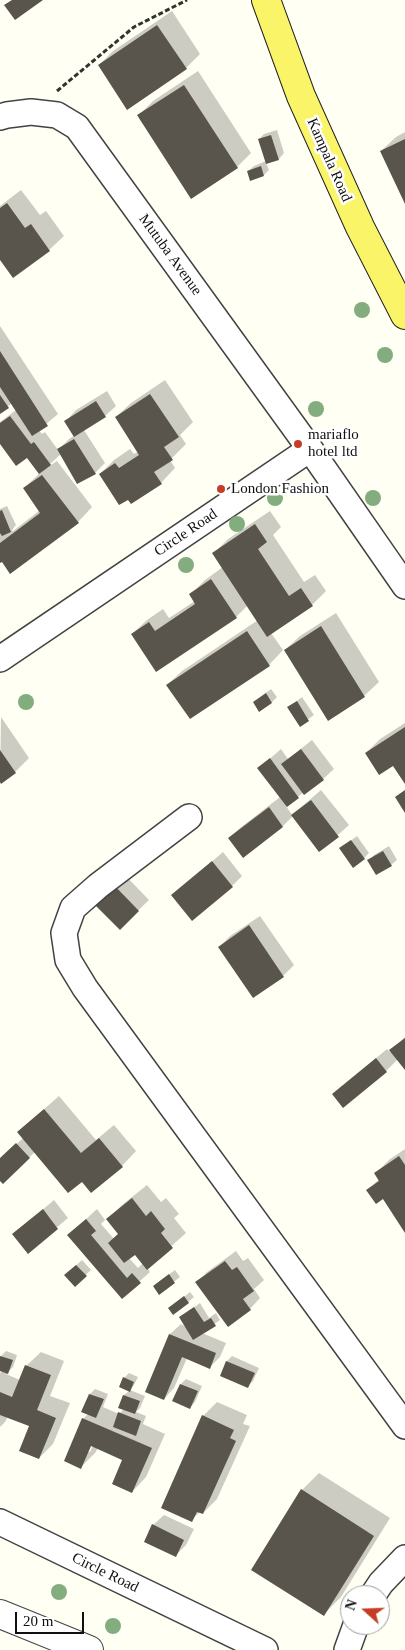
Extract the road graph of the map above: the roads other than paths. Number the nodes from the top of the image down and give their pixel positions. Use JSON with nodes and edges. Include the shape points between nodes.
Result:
{"nodes":[{"id":1,"x":266,"y":0,"type":"edge"},
{"id":2,"x":0,"y":118,"type":"edge"},
{"id":3,"x":405,"y":315,"type":"edge"},
{"id":4,"x":310,"y":450,"type":"junction"},
{"id":5,"x":405,"y":586,"type":"edge"},
{"id":6,"x":0,"y":660,"type":"edge"},
{"id":7,"x":189,"y":817,"type":"dead end"},
{"id":8,"x":405,"y":1426,"type":"edge"},
{"id":9,"x":0,"y":1522,"type":"edge"},
{"id":10,"x":405,"y":1558,"type":"edge"},
{"id":11,"x":380,"y":1585,"type":"edge"},
{"id":12,"x":0,"y":1614,"type":"edge"},
{"id":13,"x":352,"y":1635,"type":"edge"},
{"id":14,"x":89,"y":1650,"type":"edge"},
{"id":15,"x":265,"y":1650,"type":"edge"},
{"id":16,"x":347,"y":1650,"type":"edge"}],
"edges":[{"from":1,"to":3,"type":"main road","name":"Kampala Road","via":[[301,96],[360,227]]},
{"from":2,"to":4,"type":"street","name":"Mutuba Avenue","via":[[7,114],[31,112],[57,115],[78,127]]},
{"from":4,"to":5,"type":"street"},
{"from":4,"to":6,"type":"street","name":"Circle Road"},
{"from":7,"to":8,"type":"street","via":[[73,908],[64,934],[68,960]]},
{"from":9,"to":15,"type":"street","name":"Circle Road"},
{"from":10,"to":11,"type":"street"},
{"from":12,"to":14,"type":"street"},
{"from":13,"to":16,"type":"street"}]}
